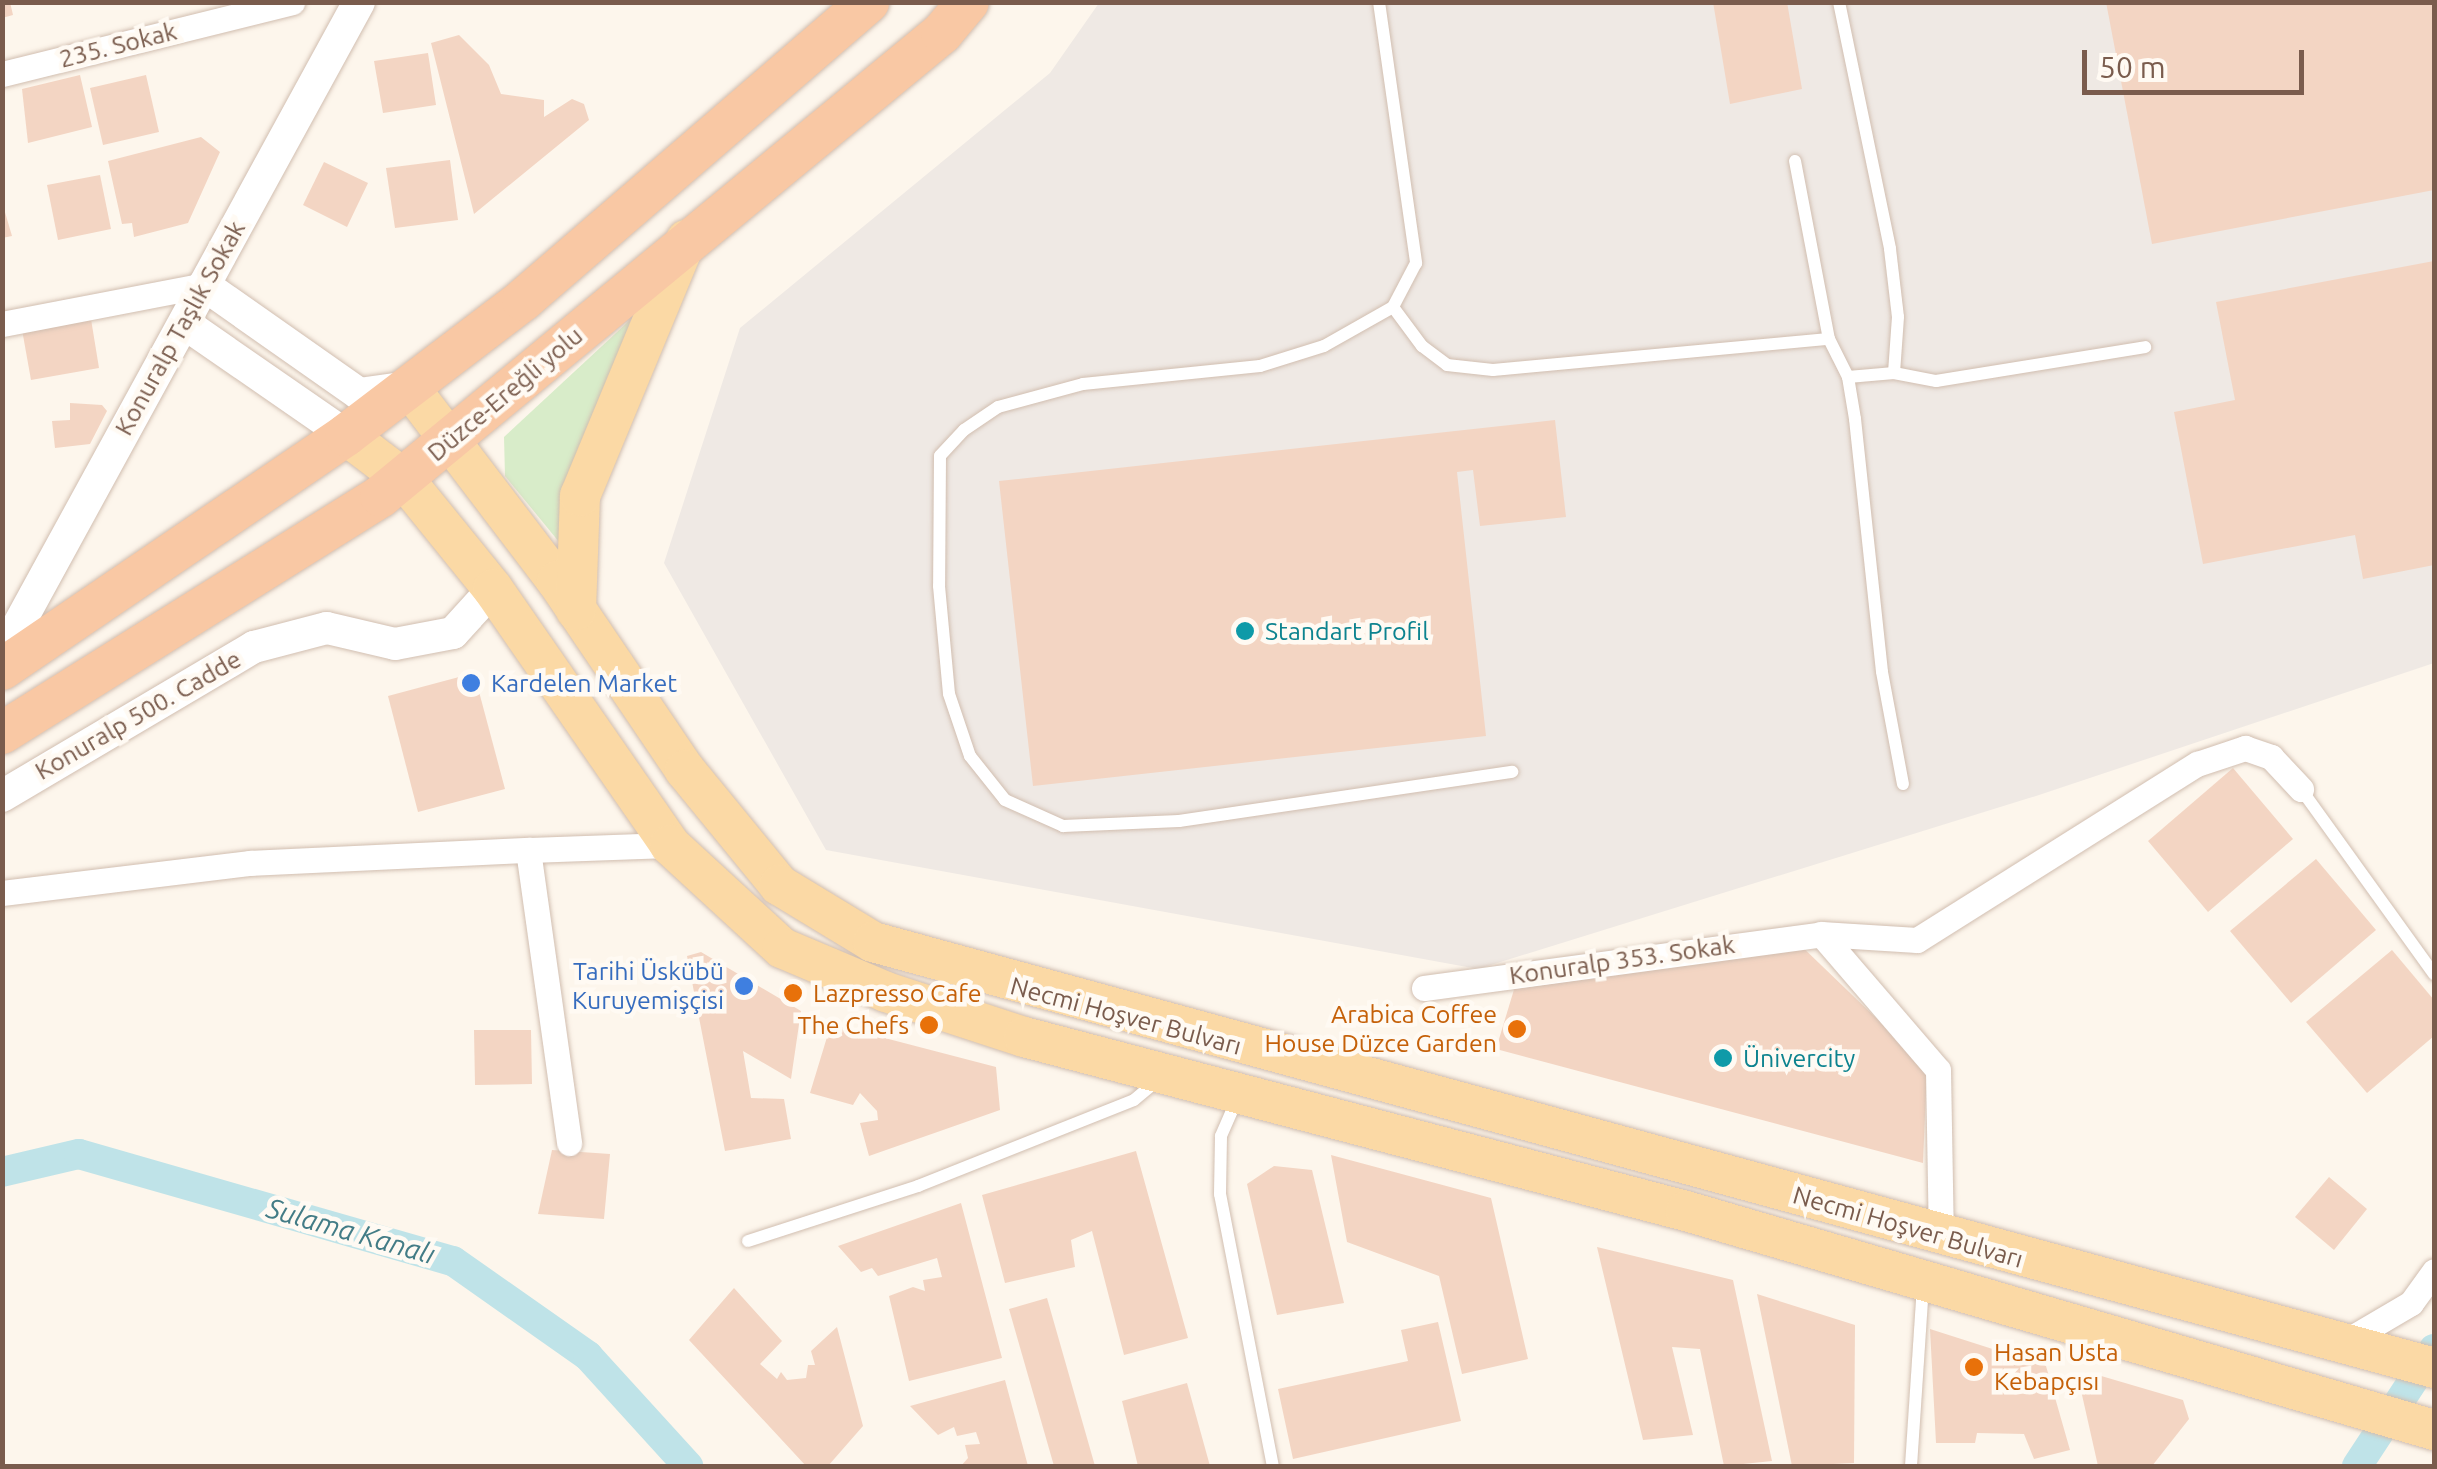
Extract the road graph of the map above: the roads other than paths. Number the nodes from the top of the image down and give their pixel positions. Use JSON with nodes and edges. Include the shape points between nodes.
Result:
{"nodes":[{"id":1,"x":292,"y":2,"type":"edge"},
{"id":2,"x":359,"y":2,"type":"edge"},
{"id":3,"x":868,"y":2,"type":"edge"},
{"id":4,"x":968,"y":2,"type":"edge"},
{"id":5,"x":1379,"y":2,"type":"edge"},
{"id":6,"x":1839,"y":2,"type":"edge"},
{"id":7,"x":2,"y":74,"type":"edge"},
{"id":8,"x":1795,"y":161,"type":"dead end"},
{"id":9,"x":686,"y":240,"type":"junction"},
{"id":10,"x":204,"y":285,"type":"junction"},
{"id":11,"x":1393,"y":307,"type":"junction"},
{"id":12,"x":184,"y":322,"type":"junction"},
{"id":13,"x":2,"y":324,"type":"edge"},
{"id":14,"x":1829,"y":339,"type":"junction"},
{"id":15,"x":2145,"y":347,"type":"dead end"},
{"id":16,"x":1894,"y":373,"type":"junction"},
{"id":17,"x":1848,"y":378,"type":"junction"},
{"id":18,"x":409,"y":387,"type":"junction"},
{"id":19,"x":346,"y":435,"type":"junction"},
{"id":20,"x":452,"y":439,"type":"junction"},
{"id":21,"x":404,"y":479,"type":"junction"},
{"id":22,"x":493,"y":589,"type":"junction"},
{"id":23,"x":576,"y":610,"type":"junction"},
{"id":24,"x":2,"y":655,"type":"edge"},
{"id":25,"x":2,"y":668,"type":"edge"},
{"id":26,"x":2,"y":732,"type":"edge"},
{"id":27,"x":1512,"y":772,"type":"dead end"},
{"id":28,"x":1903,"y":784,"type":"dead end"},
{"id":29,"x":2301,"y":788,"type":"joint"},
{"id":30,"x":2,"y":796,"type":"edge"},
{"id":31,"x":670,"y":845,"type":"junction"},
{"id":32,"x":528,"y":850,"type":"junction"},
{"id":33,"x":2,"y":893,"type":"edge"},
{"id":34,"x":1821,"y":934,"type":"junction"},
{"id":35,"x":2434,"y":974,"type":"edge"},
{"id":36,"x":1424,"y":988,"type":"dead end"},
{"id":37,"x":1168,"y":1072,"type":"junction"},
{"id":38,"x":1241,"y":1090,"type":"junction"},
{"id":39,"x":569,"y":1144,"type":"dead end"},
{"id":40,"x":1941,"y":1236,"type":"junction"},
{"id":41,"x":748,"y":1241,"type":"dead end"},
{"id":42,"x":2434,"y":1270,"type":"edge"},
{"id":43,"x":1923,"y":1280,"type":"junction"},
{"id":44,"x":2338,"y":1344,"type":"junction"},
{"id":45,"x":2434,"y":1368,"type":"edge"},
{"id":46,"x":2434,"y":1430,"type":"edge"},
{"id":47,"x":1273,"y":1466,"type":"edge"},
{"id":48,"x":1911,"y":1466,"type":"edge"}],
"edges":[{"from":1,"to":7,"type":"street","name":"235. Sokak"},
{"from":2,"to":10,"type":"street","name":"Konuralp Taşlık Sokak"},
{"from":3,"to":18,"type":"highway","via":[[523,300]]},
{"from":4,"to":9,"type":"highway","name":"Düzce-Ereğli yolu","via":[[942,33]]},
{"from":5,"to":11,"type":"lane","via":[[1416,264]]},
{"from":6,"to":16,"type":"lane","via":[[1890,250],[1898,317]]},
{"from":8,"to":14,"type":"lane"},
{"from":9,"to":20,"type":"highway","name":"Düzce-Ereğli yolu"},
{"from":9,"to":23,"type":"main road","via":[[580,496]]},
{"from":10,"to":12,"type":"street","name":"Konuralp Taşlık Sokak"},
{"from":10,"to":13,"type":"street"},
{"from":10,"to":18,"type":"street","via":[[359,394]]},
{"from":11,"to":14,"type":"lane","via":[[1422,346],[1447,365],[1493,370]]},
{"from":11,"to":27,"type":"lane","via":[[1324,346],[1260,366],[1083,384],[998,407],[964,430],[940,456],[939,586],[949,694],[970,756],[1005,800],[1064,826],[1178,821]]},
{"from":12,"to":19,"type":"street"},
{"from":12,"to":24,"type":"street","name":"Konuralp Taşlık Sokak"},
{"from":14,"to":17,"type":"lane"},
{"from":15,"to":16,"type":"lane","via":[[1936,381]]},
{"from":16,"to":17,"type":"lane"},
{"from":17,"to":28,"type":"lane","via":[[1882,672]]},
{"from":18,"to":19,"type":"highway"},
{"from":18,"to":20,"type":"main road","name":"Necmi Hoşver Bulvarı"},
{"from":19,"to":21,"type":"main road","name":"Necmi Hoşver Bulvarı"},
{"from":19,"to":25,"type":"highway"},
{"from":20,"to":21,"type":"highway","name":"Düzce-Ereğli yolu"},
{"from":20,"to":23,"type":"main road","name":"Necmi Hoşver Bulvarı"},
{"from":21,"to":22,"type":"main road","name":"Necmi Hoşver Bulvarı"},
{"from":21,"to":26,"type":"highway","name":"Düzce-Ereğli yolu"},
{"from":22,"to":30,"type":"street","name":"Konuralp 500. Cadde","via":[[453,633],[396,644],[327,628],[254,647]]},
{"from":22,"to":31,"type":"main road","name":"Necmi Hoşver Bulvarı"},
{"from":23,"to":40,"type":"main road","name":"Necmi Hoşver Bulvarı","via":[[685,770],[780,885],[873,942]]},
{"from":29,"to":34,"type":"street","name":"Konuralp 353. Sokak","via":[[2271,758],[2245,748],[2197,764],[1918,940]]},
{"from":29,"to":35,"type":"lane"},
{"from":31,"to":32,"type":"street"},
{"from":31,"to":37,"type":"main road","name":"Necmi Hoşver Bulvarı","via":[[782,948],[1024,1037]]},
{"from":32,"to":33,"type":"street","via":[[250,863]]},
{"from":32,"to":39,"type":"street"},
{"from":34,"to":36,"type":"street","name":"Konuralp 353. Sokak"},
{"from":34,"to":40,"type":"street","via":[[1938,1070]]},
{"from":37,"to":38,"type":"main road","name":"Necmi Hoşver Bulvarı"},
{"from":37,"to":41,"type":"lane","via":[[1134,1100],[918,1186]]},
{"from":38,"to":43,"type":"main road","name":"Necmi Hoşver Bulvarı"},
{"from":38,"to":47,"type":"lane","via":[[1222,1136],[1220,1194]]},
{"from":40,"to":44,"type":"main road","name":"Necmi Hoşver Bulvarı"},
{"from":42,"to":44,"type":"street","via":[[2411,1303],[2359,1340]]},
{"from":43,"to":46,"type":"main road","name":"Necmi Hoşver Bulvarı"},
{"from":43,"to":48,"type":"lane"},
{"from":44,"to":45,"type":"main road","name":"Necmi Hoşver Bulvarı"}]}
